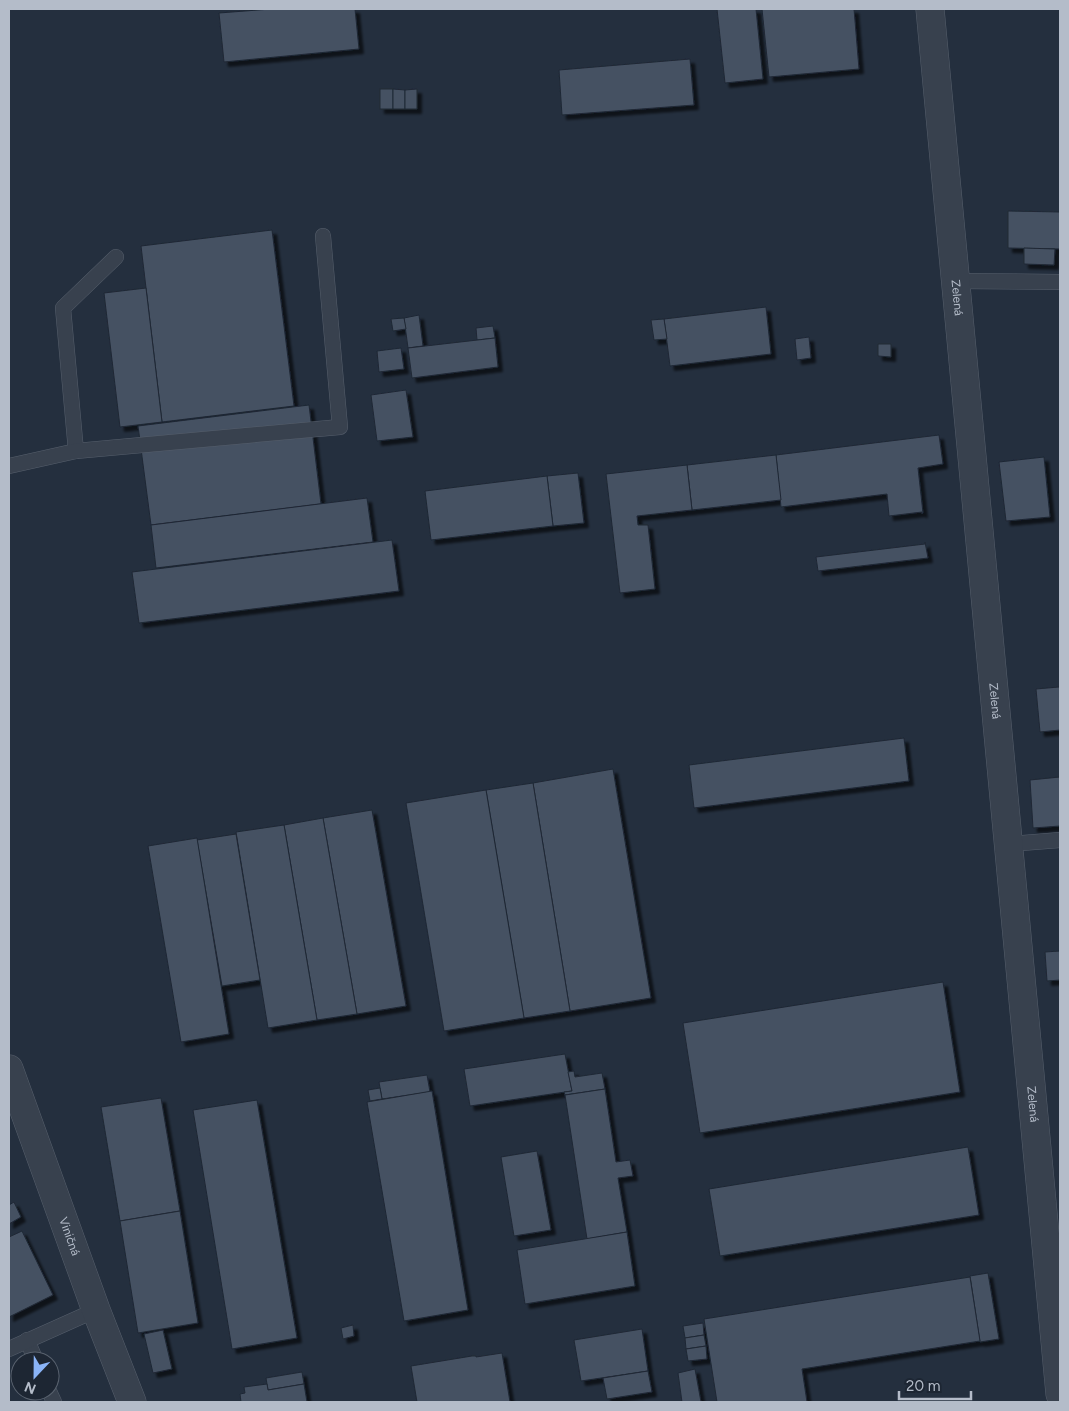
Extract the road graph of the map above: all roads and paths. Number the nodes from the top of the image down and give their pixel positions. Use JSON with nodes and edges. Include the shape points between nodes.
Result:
{"nodes":[{"id":1,"x":930,"y":9,"type":"edge"},
{"id":2,"x":323,"y":236,"type":"dead end"},
{"id":3,"x":116,"y":257,"type":"dead end"},
{"id":4,"x":956,"y":280,"type":"junction"},
{"id":5,"x":1060,"y":282,"type":"edge"},
{"id":6,"x":76,"y":451,"type":"junction"},
{"id":7,"x":9,"y":466,"type":"edge"},
{"id":8,"x":1060,"y":840,"type":"edge"},
{"id":9,"x":1009,"y":844,"type":"junction"},
{"id":10,"x":9,"y":1069,"type":"edge"},
{"id":11,"x":96,"y":1310,"type":"junction"},
{"id":12,"x":27,"y":1340,"type":"junction"},
{"id":13,"x":9,"y":1349,"type":"edge"},
{"id":14,"x":32,"y":1351,"type":"edge"},
{"id":15,"x":1060,"y":1394,"type":"edge"},
{"id":16,"x":132,"y":1402,"type":"edge"}],
"edges":[{"from":1,"to":4,"type":"street","name":"Zelená"},
{"from":2,"to":6,"type":"lane","via":[[340,427]]},
{"from":3,"to":6,"type":"lane","via":[[62,308]]},
{"from":4,"to":5,"type":"lane"},
{"from":4,"to":9,"type":"street","name":"Zelená"},
{"from":6,"to":7,"type":"lane"},
{"from":8,"to":9,"type":"lane"},
{"from":9,"to":15,"type":"street","name":"Zelená"},
{"from":10,"to":11,"type":"street","name":"Viničná"},
{"from":11,"to":12,"type":"lane"},
{"from":11,"to":16,"type":"street","name":"Viničná"},
{"from":12,"to":13,"type":"lane"},
{"from":12,"to":14,"type":"lane"}]}
